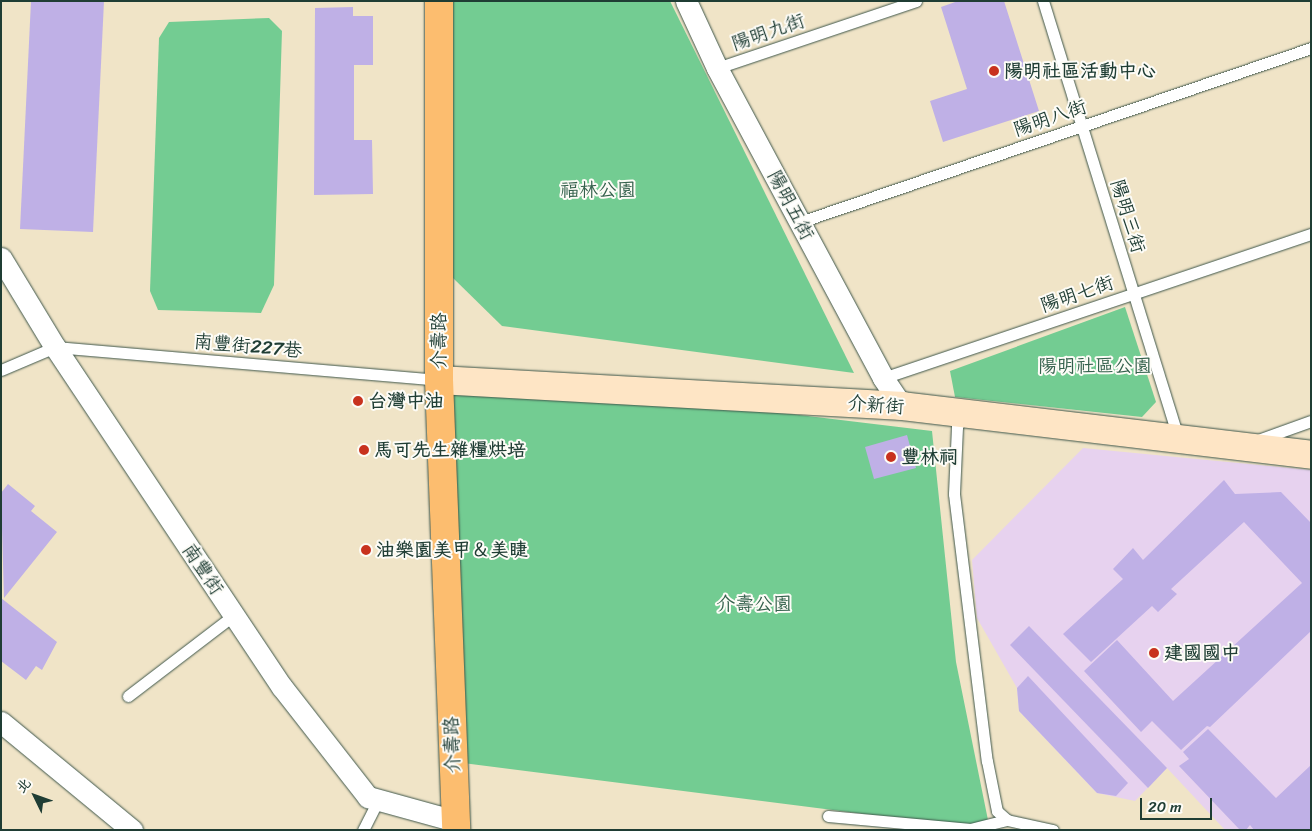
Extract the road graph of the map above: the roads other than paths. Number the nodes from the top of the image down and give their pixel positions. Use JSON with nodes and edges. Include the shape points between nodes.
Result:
{"nodes":[{"id":1,"x":439,"y":1,"type":"edge"},
{"id":2,"x":686,"y":1,"type":"edge"},
{"id":3,"x":916,"y":1,"type":"edge"},
{"id":4,"x":1043,"y":1,"type":"edge"},
{"id":5,"x":1311,"y":48,"type":"edge"},
{"id":6,"x":717,"y":68,"type":"junction"},
{"id":7,"x":1082,"y":126,"type":"junction"},
{"id":8,"x":800,"y":222,"type":"junction"},
{"id":9,"x":1311,"y":234,"type":"edge"},
{"id":10,"x":1,"y":258,"type":"edge"},
{"id":11,"x":1134,"y":294,"type":"junction"},
{"id":12,"x":55,"y":348,"type":"junction"},
{"id":13,"x":1,"y":370,"type":"edge"},
{"id":14,"x":883,"y":378,"type":"junction"},
{"id":15,"x":439,"y":380,"type":"junction"},
{"id":16,"x":902,"y":406,"type":"junction"},
{"id":17,"x":962,"y":415,"type":"junction"},
{"id":18,"x":1311,"y":422,"type":"edge"},
{"id":19,"x":1179,"y":441,"type":"junction"},
{"id":20,"x":1237,"y":447,"type":"junction"},
{"id":21,"x":1311,"y":454,"type":"edge"},
{"id":22,"x":234,"y":615,"type":"junction"},
{"id":23,"x":128,"y":696,"type":"dead end"},
{"id":24,"x":1,"y":722,"type":"edge"},
{"id":25,"x":378,"y":800,"type":"junction"},
{"id":26,"x":828,"y":816,"type":"dead end"},
{"id":27,"x":1007,"y":820,"type":"junction"},
{"id":28,"x":456,"y":826,"type":"edge"},
{"id":29,"x":132,"y":830,"type":"edge"},
{"id":30,"x":363,"y":830,"type":"edge"},
{"id":31,"x":1053,"y":830,"type":"edge"}],
"edges":[{"from":1,"to":15,"type":"main road","name":"介壽路"},
{"from":2,"to":6,"type":"street","name":"陽明五街"},
{"from":3,"to":6,"type":"lane","name":"陽明九街"},
{"from":4,"to":7,"type":"lane","name":"陽明三街"},
{"from":5,"to":7,"type":"lane","name":"陽明八街"},
{"from":6,"to":8,"type":"street","name":"陽明五街"},
{"from":7,"to":8,"type":"lane","name":"陽明八街"},
{"from":7,"to":11,"type":"lane","name":"陽明三街"},
{"from":8,"to":14,"type":"street","name":"陽明五街"},
{"from":9,"to":11,"type":"lane","name":"陽明七街"},
{"from":10,"to":12,"type":"street","name":"南豐街"},
{"from":11,"to":14,"type":"lane","name":"陽明七街"},
{"from":11,"to":19,"type":"lane","name":"陽明三街"},
{"from":12,"to":13,"type":"lane"},
{"from":12,"to":15,"type":"lane","name":"南豐街227巷"},
{"from":12,"to":22,"type":"street","name":"南豐街"},
{"from":14,"to":16,"type":"street","name":"陽明五街"},
{"from":15,"to":16,"type":"street","name":"介新街"},
{"from":15,"to":28,"type":"main road","name":"介壽路"},
{"from":16,"to":17,"type":"street","name":"介新街"},
{"from":17,"to":19,"type":"street","name":"介新街"},
{"from":17,"to":27,"type":"lane","via":[[957,427],[954,494],[987,761],[997,810]]},
{"from":18,"to":20,"type":"lane"},
{"from":19,"to":20,"type":"street","name":"介新街"},
{"from":20,"to":21,"type":"street","name":"介新街"},
{"from":22,"to":23,"type":"lane"},
{"from":22,"to":25,"type":"street","name":"南豐街","via":[[282,687],[368,797]]},
{"from":24,"to":29,"type":"street"},
{"from":25,"to":28,"type":"street","name":"南豐街"},
{"from":25,"to":30,"type":"lane"},
{"from":26,"to":27,"type":"lane","via":[[970,828]]},
{"from":27,"to":31,"type":"lane"}]}
